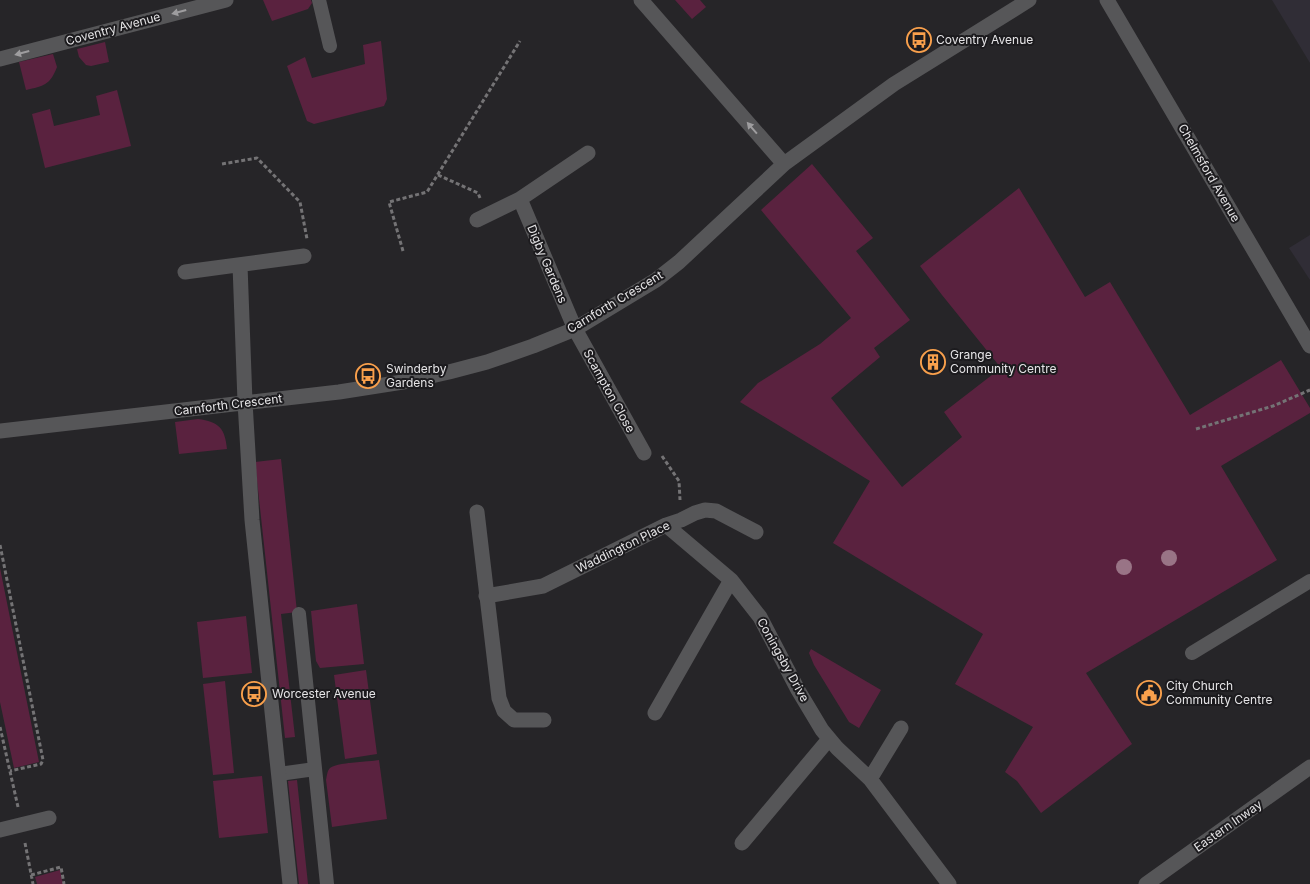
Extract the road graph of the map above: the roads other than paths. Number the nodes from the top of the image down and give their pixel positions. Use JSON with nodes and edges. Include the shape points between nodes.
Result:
{"nodes":[{"id":1,"x":226,"y":0,"type":"edge"},
{"id":2,"x":318,"y":0,"type":"edge"},
{"id":3,"x":641,"y":0,"type":"edge"},
{"id":4,"x":1030,"y":0,"type":"edge"},
{"id":5,"x":1107,"y":0,"type":"edge"},
{"id":6,"x":330,"y":46,"type":"dead end"},
{"id":7,"x":0,"y":59,"type":"edge"},
{"id":8,"x":588,"y":153,"type":"dead end"},
{"id":9,"x":784,"y":164,"type":"junction"},
{"id":10,"x":520,"y":199,"type":"junction"},
{"id":11,"x":483,"y":217,"type":"road end"},
{"id":12,"x":304,"y":256,"type":"road end"},
{"id":13,"x":240,"y":265,"type":"junction"},
{"id":14,"x":185,"y":272,"type":"dead end"},
{"id":15,"x":574,"y":329,"type":"junction"},
{"id":16,"x":1310,"y":346,"type":"edge"},
{"id":17,"x":245,"y":402,"type":"junction"},
{"id":18,"x":0,"y":431,"type":"edge"},
{"id":19,"x":644,"y":453,"type":"road end"},
{"id":20,"x":477,"y":512,"type":"dead end"},
{"id":21,"x":666,"y":525,"type":"junction"},
{"id":22,"x":756,"y":532,"type":"dead end"},
{"id":23,"x":731,"y":580,"type":"junction"},
{"id":24,"x":1310,"y":582,"type":"edge"},
{"id":25,"x":486,"y":596,"type":"junction"},
{"id":26,"x":299,"y":614,"type":"dead end"},
{"id":27,"x":1192,"y":653,"type":"dead end"},
{"id":28,"x":654,"y":713,"type":"dead end"},
{"id":29,"x":544,"y":720,"type":"dead end"},
{"id":30,"x":901,"y":728,"type":"dead end"},
{"id":31,"x":829,"y":739,"type":"junction"},
{"id":32,"x":1310,"y":767,"type":"edge"},
{"id":33,"x":315,"y":769,"type":"junction"},
{"id":34,"x":279,"y":774,"type":"junction"},
{"id":35,"x":870,"y":779,"type":"junction"},
{"id":36,"x":49,"y":818,"type":"dead end"},
{"id":37,"x":0,"y":830,"type":"edge"},
{"id":38,"x":742,"y":843,"type":"dead end"},
{"id":39,"x":290,"y":884,"type":"edge"},
{"id":40,"x":328,"y":884,"type":"edge"},
{"id":41,"x":949,"y":884,"type":"edge"},
{"id":42,"x":1146,"y":884,"type":"edge"}],
"edges":[{"from":1,"to":7,"type":"street","name":"Coventry Avenue","one_way":true},
{"from":2,"to":6,"type":"lane"},
{"from":9,"to":3,"type":"street","one_way":true},
{"from":4,"to":9,"type":"street","name":"Carnforth Crescent","via":[[894,84]]},
{"from":5,"to":16,"type":"street","name":"Chelmsford Avenue"},
{"from":8,"to":10,"type":"street"},
{"from":9,"to":15,"type":"street","name":"Carnforth Crescent","via":[[680,262]]},
{"from":10,"to":11,"type":"street"},
{"from":10,"to":15,"type":"street","name":"Digby Gardens"},
{"from":12,"to":13,"type":"street"},
{"from":13,"to":14,"type":"street"},
{"from":13,"to":17,"type":"street"},
{"from":15,"to":17,"type":"street","name":"Carnforth Crescent","via":[[487,362],[450,372],[339,392]]},
{"from":15,"to":19,"type":"street","name":"Scampton Close"},
{"from":17,"to":18,"type":"street","name":"Carnforth Crescent"},
{"from":17,"to":34,"type":"street","via":[[252,520]]},
{"from":20,"to":25,"type":"street"},
{"from":21,"to":22,"type":"street","name":"Waddington Place","via":[[705,510],[716,511]]},
{"from":21,"to":23,"type":"street","name":"Coningsby Drive"},
{"from":21,"to":25,"type":"street","name":"Waddington Place","via":[[543,586]]},
{"from":23,"to":28,"type":"street"},
{"from":23,"to":31,"type":"street","name":"Coningsby Drive","via":[[760,617],[798,690]]},
{"from":24,"to":27,"type":"lane"},
{"from":25,"to":29,"type":"street","via":[[499,698],[504,711],[514,720]]},
{"from":26,"to":33,"type":"lane"},
{"from":30,"to":35,"type":"street"},
{"from":31,"to":35,"type":"street","name":"Coningsby Drive"},
{"from":31,"to":38,"type":"street"},
{"from":32,"to":42,"type":"street","name":"Eastern Inway"},
{"from":33,"to":34,"type":"lane"},
{"from":33,"to":40,"type":"lane"},
{"from":34,"to":39,"type":"street"},
{"from":35,"to":41,"type":"street","name":"Coningsby Drive"},
{"from":36,"to":37,"type":"street"}]}
